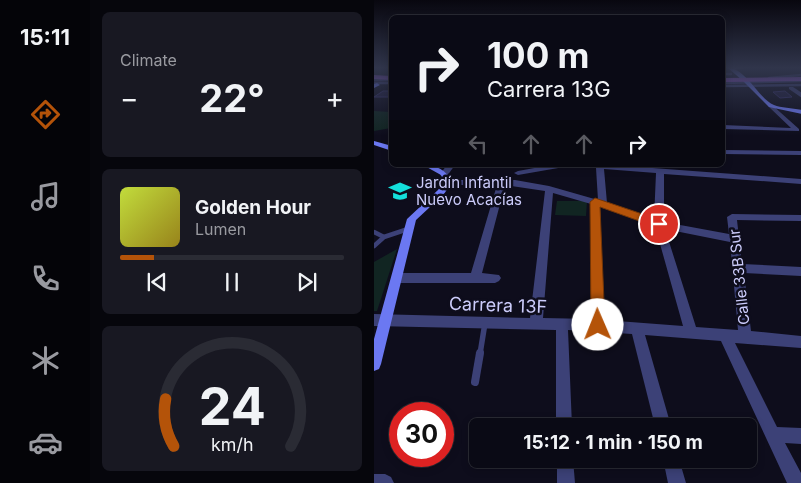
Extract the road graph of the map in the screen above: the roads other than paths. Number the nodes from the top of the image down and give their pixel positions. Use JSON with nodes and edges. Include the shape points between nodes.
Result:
{"nodes":[{"id":1,"x":756,"y":91,"type":"edge"},
{"id":2,"x":771,"y":106,"type":"junction"},
{"id":3,"x":801,"y":112,"type":"edge"},
{"id":4,"x":725,"y":127,"type":"edge"},
{"id":5,"x":374,"y":143,"type":"edge"},
{"id":6,"x":389,"y":148,"type":"edge"},
{"id":7,"x":725,"y":152,"type":"edge"},
{"id":8,"x":801,"y":153,"type":"edge"},
{"id":9,"x":430,"y":167,"type":"edge"},
{"id":10,"x":450,"y":167,"type":"edge"},
{"id":11,"x":552,"y":167,"type":"edge"},
{"id":12,"x":600,"y":167,"type":"edge"},
{"id":13,"x":610,"y":167,"type":"edge"},
{"id":14,"x":660,"y":172,"type":"junction"},
{"id":15,"x":518,"y":173,"type":"dead end"},
{"id":16,"x":446,"y":178,"type":"junction"},
{"id":17,"x":801,"y":182,"type":"edge"},
{"id":18,"x":502,"y":183,"type":"junction"},
{"id":19,"x":549,"y":189,"type":"junction"},
{"id":20,"x":599,"y":203,"type":"junction"},
{"id":21,"x":801,"y":218,"type":"edge"},
{"id":22,"x":659,"y":224,"type":"junction"},
{"id":23,"x":410,"y":229,"type":"junction"},
{"id":24,"x":374,"y":232,"type":"edge"},
{"id":25,"x":384,"y":237,"type":"junction"},
{"id":26,"x":735,"y":239,"type":"junction"},
{"id":27,"x":374,"y":246,"type":"edge"},
{"id":28,"x":738,"y":268,"type":"junction"},
{"id":29,"x":801,"y":272,"type":"edge"},
{"id":30,"x":397,"y":278,"type":"junction"},
{"id":31,"x":475,"y":278,"type":"junction"},
{"id":32,"x":495,"y":278,"type":"dead end"},
{"id":33,"x":380,"y":320,"type":"edge"},
{"id":34,"x":485,"y":322,"type":"junction"},
{"id":35,"x":536,"y":324,"type":"junction"},
{"id":36,"x":562,"y":324,"type":"junction"},
{"id":37,"x":598,"y":325,"type":"junction"},
{"id":38,"x":637,"y":329,"type":"junction"},
{"id":39,"x":691,"y":333,"type":"junction"},
{"id":40,"x":725,"y":336,"type":"junction"},
{"id":41,"x":745,"y":337,"type":"junction"},
{"id":42,"x":801,"y":342,"type":"edge"},
{"id":43,"x":374,"y":364,"type":"edge"},
{"id":44,"x":475,"y":382,"type":"dead end"},
{"id":45,"x":564,"y":418,"type":"edge"},
{"id":46,"x":661,"y":418,"type":"edge"},
{"id":47,"x":774,"y":436,"type":"junction"},
{"id":48,"x":801,"y":436,"type":"edge"},
{"id":49,"x":565,"y":468,"type":"edge"},
{"id":50,"x":674,"y":468,"type":"edge"},
{"id":51,"x":374,"y":483,"type":"edge"},
{"id":52,"x":385,"y":483,"type":"edge"},
{"id":53,"x":566,"y":483,"type":"edge"},
{"id":54,"x":678,"y":483,"type":"edge"},
{"id":55,"x":796,"y":483,"type":"edge"}],
"edges":[{"from":1,"to":2,"type":"street"},
{"from":2,"to":3,"type":"street"},
{"from":2,"to":4,"type":"street","via":[[797,130]]},
{"from":5,"to":6,"type":"street"},
{"from":7,"to":8,"type":"street"},
{"from":9,"to":16,"type":"street"},
{"from":10,"to":16,"type":"street"},
{"from":11,"to":15,"type":"street"},
{"from":12,"to":20,"type":"street"},
{"from":13,"to":14,"type":"street"},
{"from":14,"to":17,"type":"street"},
{"from":14,"to":22,"type":"street"},
{"from":16,"to":18,"type":"street"},
{"from":16,"to":23,"type":"street","via":[[441,192],[413,216]]},
{"from":18,"to":19,"type":"street"},
{"from":18,"to":31,"type":"street"},
{"from":19,"to":20,"type":"street"},
{"from":19,"to":35,"type":"street"},
{"from":20,"to":22,"type":"street"},
{"from":20,"to":37,"type":"street"},
{"from":21,"to":26,"type":"street","name":"Calle 33B Sur","via":[[732,217]]},
{"from":22,"to":26,"type":"street"},
{"from":22,"to":39,"type":"street"},
{"from":23,"to":25,"type":"lane"},
{"from":23,"to":30,"type":"street"},
{"from":24,"to":25,"type":"lane"},
{"from":25,"to":27,"type":"lane"},
{"from":26,"to":28,"type":"street","name":"Calle 33B Sur"},
{"from":28,"to":29,"type":"street"},
{"from":28,"to":41,"type":"street","name":"Calle 33B Sur"},
{"from":30,"to":31,"type":"street"},
{"from":30,"to":33,"type":"street"},
{"from":31,"to":32,"type":"street"},
{"from":33,"to":34,"type":"street","name":"Carrera 13F"},
{"from":33,"to":43,"type":"street"},
{"from":34,"to":35,"type":"street","name":"Carrera 13F"},
{"from":34,"to":44,"type":"lane"},
{"from":35,"to":36,"type":"street","name":"Carrera 13F"},
{"from":36,"to":37,"type":"street","name":"Carrera 13F"},
{"from":36,"to":45,"type":"street"},
{"from":37,"to":38,"type":"street","name":"Carrera 13F"},
{"from":38,"to":39,"type":"street","name":"Carrera 13F"},
{"from":38,"to":46,"type":"street"},
{"from":39,"to":40,"type":"street","name":"Carrera 13F"},
{"from":40,"to":41,"type":"street","name":"Carrera 13F"},
{"from":40,"to":47,"type":"street","name":"Calle 33B Sur"},
{"from":41,"to":42,"type":"street","name":"Carrera 13F"},
{"from":47,"to":48,"type":"street"},
{"from":47,"to":55,"type":"street","name":"Calle 33B Sur"},
{"from":49,"to":53,"type":"street"},
{"from":50,"to":54,"type":"street"},
{"from":51,"to":52,"type":"street"}]}
